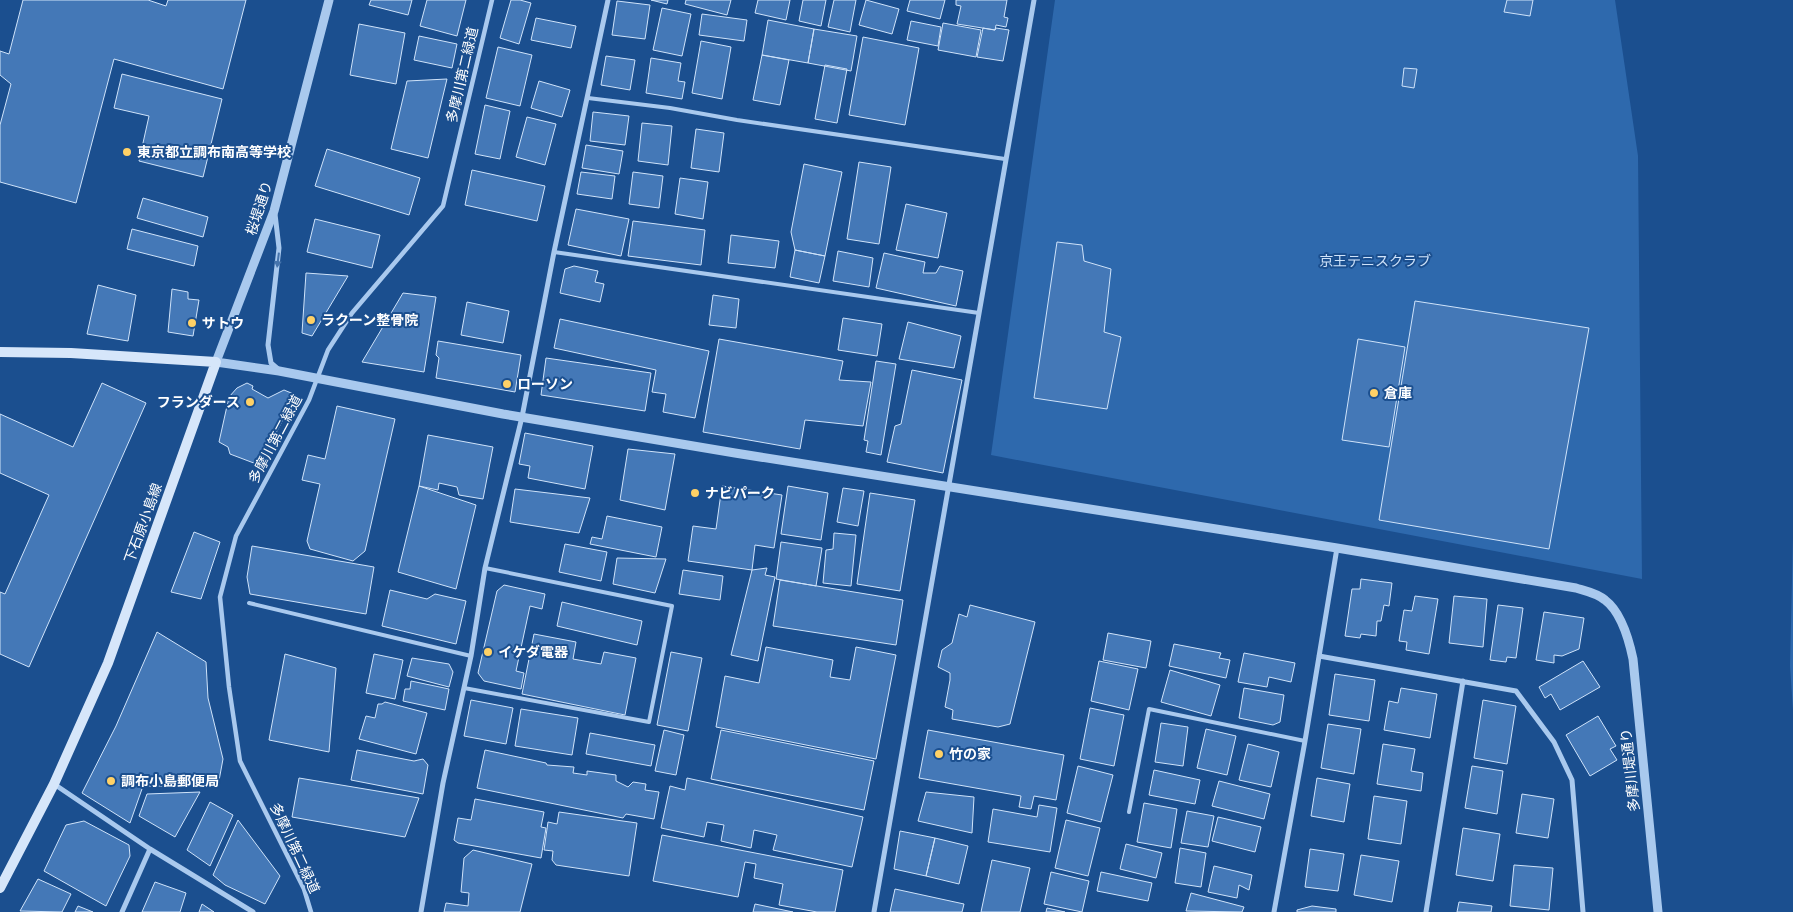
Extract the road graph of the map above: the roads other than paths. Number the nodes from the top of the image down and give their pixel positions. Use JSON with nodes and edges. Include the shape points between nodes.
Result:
{"nodes":[{"id":1,"x":330,"y":0,"type":"edge"},
{"id":2,"x":492,"y":0,"type":"edge"},
{"id":3,"x":608,"y":0,"type":"edge"},
{"id":4,"x":1034,"y":0,"type":"edge"},
{"id":5,"x":588,"y":98,"type":"junction"},
{"id":6,"x":1005,"y":159,"type":"junction"},
{"id":7,"x":274,"y":211,"type":"junction"},
{"id":8,"x":554,"y":252,"type":"junction"},
{"id":9,"x":979,"y":313,"type":"junction"},
{"id":10,"x":0,"y":352,"type":"edge"},
{"id":11,"x":216,"y":362,"type":"junction"},
{"id":12,"x":280,"y":371,"type":"junction"},
{"id":13,"x":317,"y":379,"type":"junction"},
{"id":14,"x":522,"y":417,"type":"junction"},
{"id":15,"x":949,"y":488,"type":"junction"},
{"id":16,"x":1337,"y":548,"type":"junction"},
{"id":17,"x":485,"y":568,"type":"junction"},
{"id":18,"x":249,"y":603,"type":"dead end"},
{"id":19,"x":471,"y":656,"type":"junction"},
{"id":20,"x":1319,"y":656,"type":"junction"},
{"id":21,"x":1463,"y":681,"type":"junction"},
{"id":22,"x":464,"y":688,"type":"junction"},
{"id":23,"x":1305,"y":741,"type":"junction"},
{"id":24,"x":54,"y":784,"type":"junction"},
{"id":25,"x":1128,"y":812,"type":"dead end"},
{"id":26,"x":150,"y":849,"type":"junction"},
{"id":27,"x":0,"y":888,"type":"edge"},
{"id":28,"x":122,"y":912,"type":"edge"},
{"id":29,"x":253,"y":912,"type":"edge"},
{"id":30,"x":311,"y":912,"type":"edge"},
{"id":31,"x":421,"y":912,"type":"edge"},
{"id":32,"x":874,"y":912,"type":"edge"},
{"id":33,"x":1274,"y":912,"type":"edge"},
{"id":34,"x":1426,"y":912,"type":"edge"},
{"id":35,"x":1583,"y":912,"type":"edge"},
{"id":36,"x":1658,"y":912,"type":"edge"}],
"edges":[{"from":1,"to":7,"type":"street","name":"桜堤通り"},
{"from":2,"to":13,"type":"street","name":"多摩川第二緑道","via":[[443,206],[352,313],[328,350]]},
{"from":3,"to":5,"type":"street"},
{"from":4,"to":6,"type":"street"},
{"from":5,"to":6,"type":"lane"},
{"from":5,"to":8,"type":"street"},
{"from":6,"to":9,"type":"street"},
{"from":7,"to":11,"type":"street","name":"桜堤通り"},
{"from":7,"to":12,"type":"street","one_way":true,"via":[[279,248],[268,344],[271,363]]},
{"from":8,"to":9,"type":"lane"},
{"from":8,"to":14,"type":"street"},
{"from":9,"to":15,"type":"street"},
{"from":10,"to":11,"type":"main road"},
{"from":11,"to":12,"type":"street","name":"多摩川堤通り"},
{"from":11,"to":24,"type":"main road","name":"下石原小島線","via":[[108,663]]},
{"from":12,"to":13,"type":"street","name":"多摩川堤通り"},
{"from":13,"to":14,"type":"street","name":"多摩川堤通り"},
{"from":13,"to":30,"type":"street","name":"多摩川第二緑道","via":[[309,400],[236,536],[220,597],[240,761],[304,889]]},
{"from":14,"to":15,"type":"street","name":"多摩川堤通り"},
{"from":14,"to":17,"type":"street"},
{"from":15,"to":16,"type":"street","name":"多摩川堤通り"},
{"from":15,"to":32,"type":"street"},
{"from":16,"to":20,"type":"street"},
{"from":16,"to":36,"type":"street","name":"多摩川堤通り","via":[[1576,588],[1606,600],[1629,640]]},
{"from":17,"to":19,"type":"street"},
{"from":17,"to":22,"type":"lane","via":[[672,606],[650,722]]},
{"from":18,"to":19,"type":"lane"},
{"from":19,"to":22,"type":"street"},
{"from":20,"to":21,"type":"street"},
{"from":20,"to":23,"type":"street"},
{"from":21,"to":34,"type":"street"},
{"from":21,"to":35,"type":"street","via":[[1516,691],[1554,742],[1572,780]]},
{"from":22,"to":31,"type":"street","via":[[443,783]]},
{"from":23,"to":25,"type":"lane","via":[[1148,709]]},
{"from":23,"to":33,"type":"street"},
{"from":24,"to":26,"type":"street"},
{"from":24,"to":27,"type":"main road","name":"下石原小島線"},
{"from":26,"to":28,"type":"street"},
{"from":26,"to":29,"type":"street"}]}
